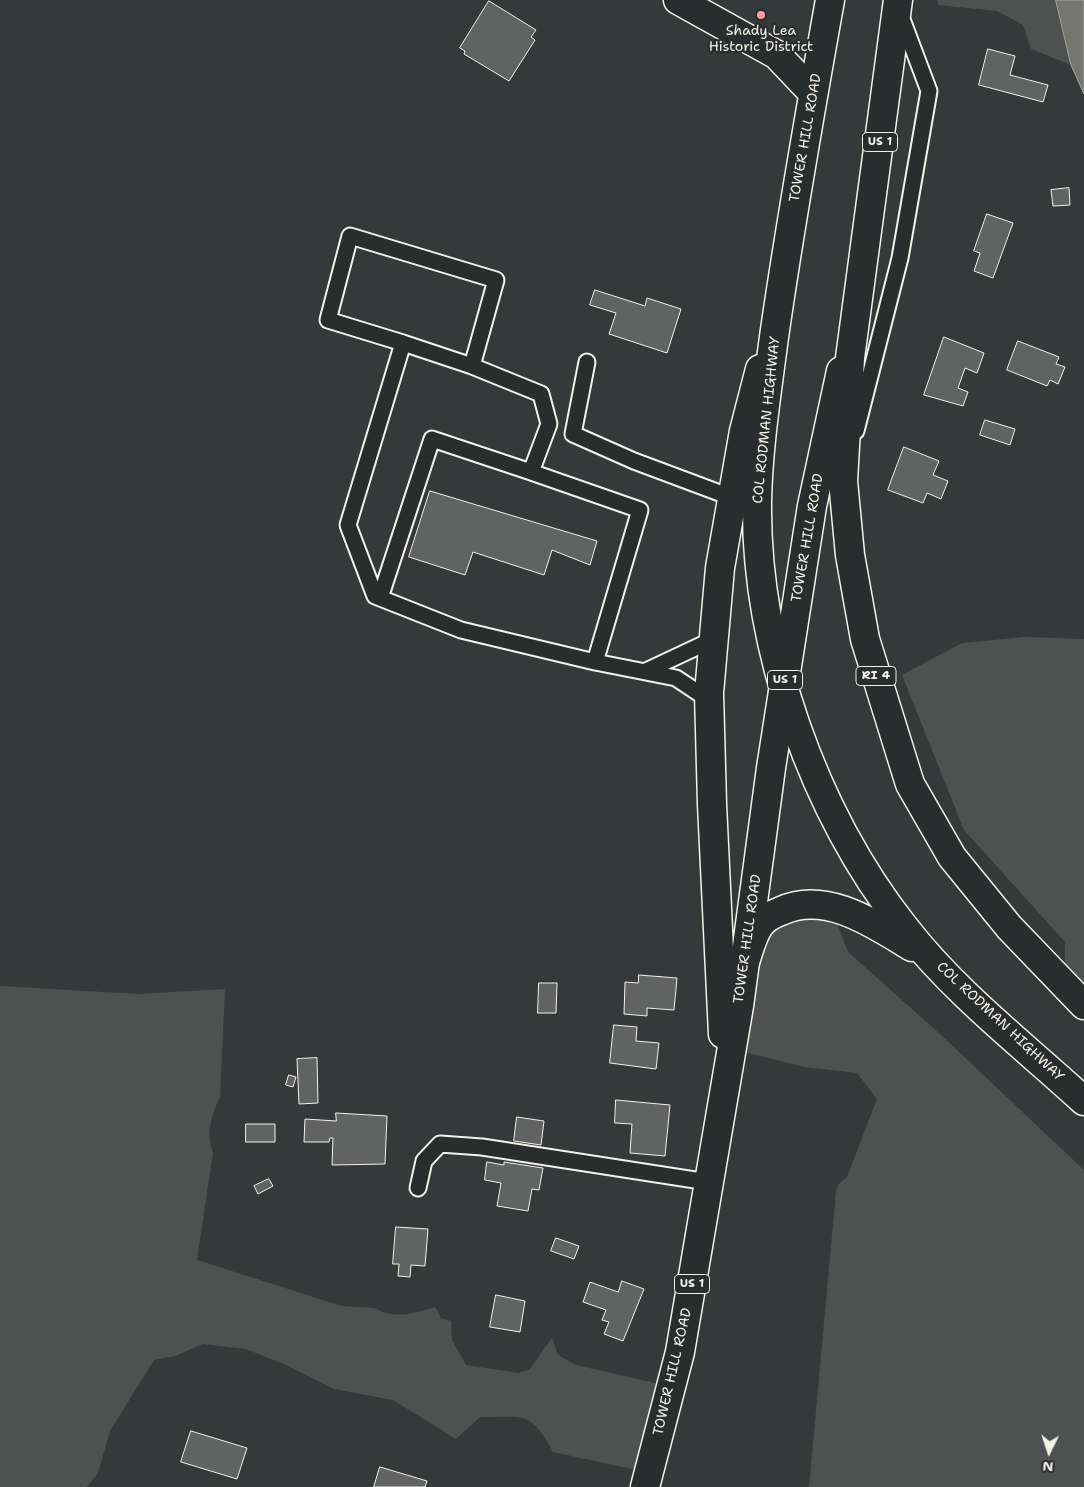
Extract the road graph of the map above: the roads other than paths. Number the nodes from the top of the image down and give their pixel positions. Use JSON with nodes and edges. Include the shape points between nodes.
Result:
{"nodes":[{"id":1,"x":678,"y":0,"type":"edge"},
{"id":2,"x":830,"y":0,"type":"edge"},
{"id":3,"x":897,"y":2,"type":"edge"},
{"id":4,"x":813,"y":93,"type":"junction"},
{"id":5,"x":860,"y":285,"type":"junction"},
{"id":6,"x":781,"y":291,"type":"junction"},
{"id":7,"x":403,"y":343,"type":"junction"},
{"id":8,"x":587,"y":362,"type":"dead end"},
{"id":9,"x":472,"y":366,"type":"junction"},
{"id":10,"x":531,"y":472,"type":"junction"},
{"id":11,"x":843,"y":481,"type":"junction"},
{"id":12,"x":733,"y":498,"type":"junction"},
{"id":13,"x":380,"y":598,"type":"junction"},
{"id":14,"x":714,"y":639,"type":"junction"},
{"id":15,"x":595,"y":662,"type":"junction"},
{"id":16,"x":646,"y":671,"type":"junction"},
{"id":17,"x":784,"y":686,"type":"junction"},
{"id":18,"x":709,"y":700,"type":"junction"},
{"id":19,"x":745,"y":962,"type":"junction"},
{"id":20,"x":934,"y":962,"type":"junction"},
{"id":21,"x":1084,"y":1005,"type":"edge"},
{"id":22,"x":726,"y":1078,"type":"junction"},
{"id":23,"x":1084,"y":1101,"type":"edge"},
{"id":24,"x":708,"y":1182,"type":"junction"},
{"id":25,"x":418,"y":1188,"type":"dead end"},
{"id":26,"x":645,"y":1487,"type":"edge"}],
"edges":[{"from":1,"to":4,"type":"main road","via":[[777,55]]},
{"from":2,"to":4,"type":"main road","name":"TOWER HILL ROAD","number":"US 1"},
{"from":3,"to":5,"type":"main road","name":"TOWER HILL ROAD","number":"US 1"},
{"from":3,"to":11,"type":"lane","via":[[929,91],[900,258]]},
{"from":4,"to":6,"type":"main road","name":"TOWER HILL ROAD","number":"US 1"},
{"from":5,"to":11,"type":"main road","number":"RI 4","via":[[850,358]]},
{"from":5,"to":17,"type":"main road","name":"TOWER HILL ROAD","number":"US 1","via":[[812,506]]},
{"from":6,"to":12,"type":"main road","name":"TOWER HILL ROAD","number":"US 1","via":[[744,431]]},
{"from":6,"to":17,"type":"main road","name":"COL RODMAN HIGHWAY","via":[[768,383],[758,501],[760,566],[769,626]]},
{"from":7,"to":9,"type":"lane"},
{"from":7,"to":9,"type":"lane","via":[[328,320],[350,236],[496,280]]},
{"from":7,"to":13,"type":"lane","via":[[348,525],[375,596]]},
{"from":8,"to":12,"type":"lane","via":[[573,434]]},
{"from":9,"to":10,"type":"lane","via":[[541,394],[549,424]]},
{"from":10,"to":13,"type":"lane","via":[[432,439]]},
{"from":10,"to":15,"type":"lane","via":[[640,510]]},
{"from":11,"to":21,"type":"main road","number":"RI 4","via":[[850,555],[865,639],[910,784],[952,857],[1009,927]]},
{"from":12,"to":14,"type":"main road","name":"TOWER HILL ROAD","number":"US 1","via":[[720,568]]},
{"from":13,"to":15,"type":"lane","via":[[460,630]]},
{"from":14,"to":16,"type":"lane"},
{"from":14,"to":18,"type":"main road","name":"TOWER HILL ROAD","number":"US 1"},
{"from":15,"to":16,"type":"lane"},
{"from":16,"to":18,"type":"lane","via":[[676,678]]},
{"from":17,"to":19,"type":"main road","name":"TOWER HILL ROAD","number":"US 1"},
{"from":17,"to":20,"type":"main road","name":"COL RODMAN HIGHWAY","via":[[803,744],[863,871],[904,928]]},
{"from":18,"to":22,"type":"main road","name":"TOWER HILL ROAD","number":"US 1"},
{"from":19,"to":20,"type":"main road","via":[[760,925],[766,919],[795,905],[820,903],[882,928]]},
{"from":19,"to":22,"type":"main road","name":"TOWER HILL ROAD","number":"US 1"},
{"from":20,"to":23,"type":"main road","name":"COL RODMAN HIGHWAY","via":[[955,985]]},
{"from":22,"to":24,"type":"main road","name":"TOWER HILL ROAD","number":"US 1"},
{"from":24,"to":25,"type":"lane","via":[[482,1147],[440,1144],[424,1161]]},
{"from":24,"to":26,"type":"main road","name":"TOWER HILL ROAD","number":"US 1","via":[[680,1352]]}]}
